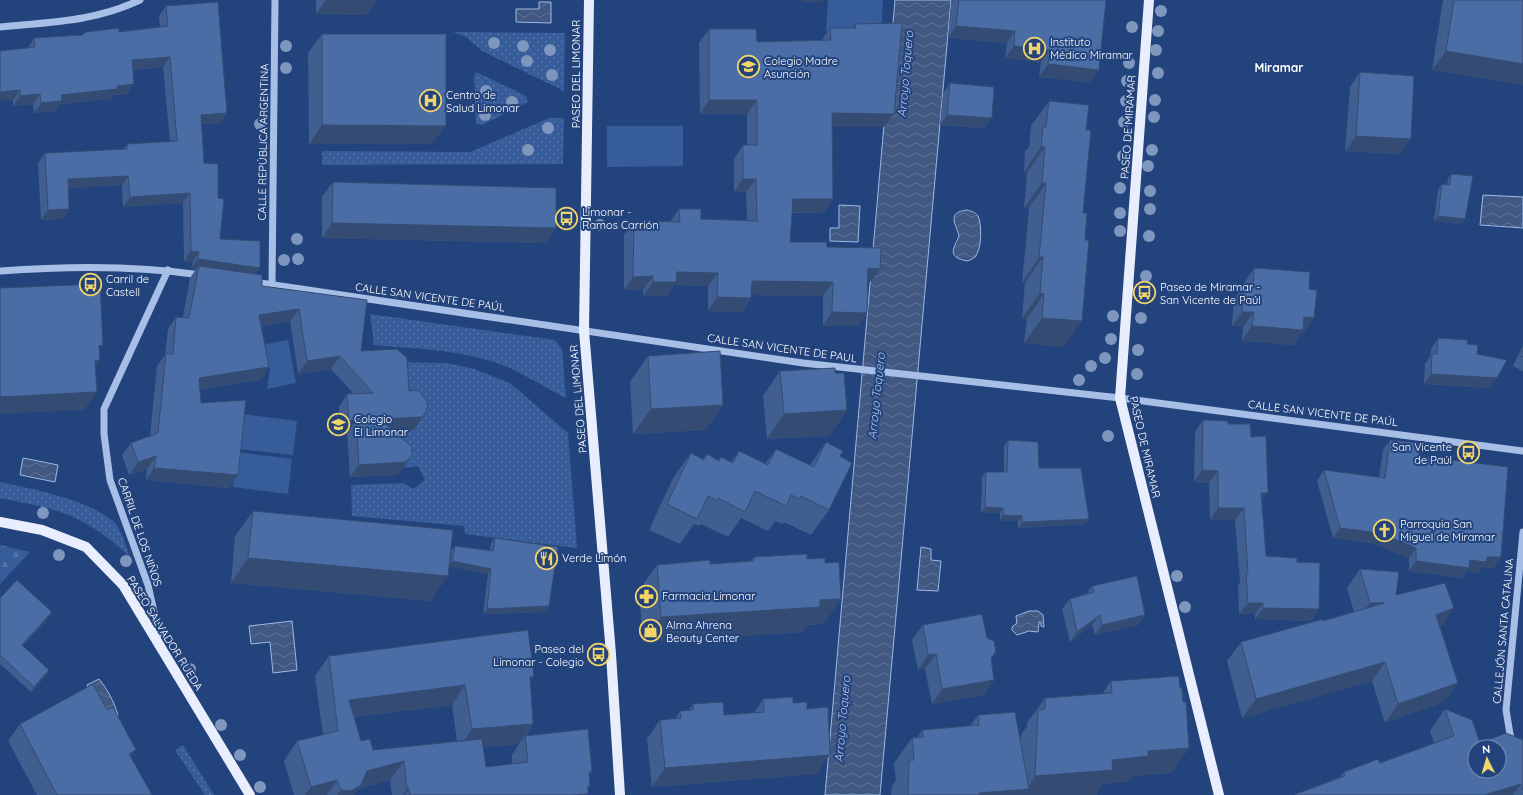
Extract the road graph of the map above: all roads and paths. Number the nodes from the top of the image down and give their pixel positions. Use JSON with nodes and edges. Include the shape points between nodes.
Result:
{"nodes":[{"id":1,"x":140,"y":0,"type":"edge"},
{"id":2,"x":275,"y":0,"type":"edge"},
{"id":3,"x":589,"y":0,"type":"edge"},
{"id":4,"x":1149,"y":0,"type":"edge"},
{"id":5,"x":0,"y":27,"type":"edge"},
{"id":6,"x":168,"y":270,"type":"junction"},
{"id":7,"x":0,"y":271,"type":"edge"},
{"id":8,"x":212,"y":276,"type":"edge"},
{"id":9,"x":242,"y":281,"type":"edge"},
{"id":10,"x":272,"y":285,"type":"junction"},
{"id":11,"x":584,"y":331,"type":"junction"},
{"id":12,"x":1120,"y":398,"type":"junction"},
{"id":13,"x":1523,"y":451,"type":"edge"},
{"id":14,"x":0,"y":522,"type":"edge"},
{"id":15,"x":1523,"y":532,"type":"edge"},
{"id":16,"x":161,"y":646,"type":"junction"},
{"id":17,"x":1523,"y":751,"type":"edge"},
{"id":18,"x":250,"y":795,"type":"edge"},
{"id":19,"x":620,"y":795,"type":"edge"},
{"id":20,"x":1219,"y":795,"type":"edge"}],
"edges":[{"from":1,"to":5,"type":"street","via":[[116,11],[83,19]]},
{"from":2,"to":10,"type":"street","name":"CALLE REPÚBLICA ARGENTINA"},
{"from":3,"to":11,"type":"main road","name":"PASEO DEL LIMONAR"},
{"from":4,"to":12,"type":"main road","name":"PASEO DE MIRAMAR"},
{"from":6,"to":7,"type":"street","via":[[91,268]]},
{"from":6,"to":8,"type":"street"},
{"from":6,"to":16,"type":"street","name":"CARRIL DE LOS NIÑOS","via":[[104,409],[104,434],[110,480],[148,585]]},
{"from":9,"to":10,"type":"street"},
{"from":10,"to":11,"type":"street","name":"CALLE SAN VICENTE DE PAÚL"},
{"from":11,"to":12,"type":"street","name":"CALLE SAN VICENTE DE PAUL","via":[[803,363]]},
{"from":11,"to":19,"type":"main road","name":"PASEO DEL LIMONAR"},
{"from":12,"to":13,"type":"street","name":"CALLE SAN VICENTE DE PAÚL"},
{"from":12,"to":20,"type":"main road","name":"PASEO DE MIRAMAR"},
{"from":14,"to":16,"type":"main road","name":"PASEO SALVADOR RUEDA","via":[[42,530],[86,548],[123,585]]},
{"from":15,"to":17,"type":"street","name":"CALLEJÓN SANTA CATALINA","via":[[1506,710],[1511,740]]},
{"from":16,"to":18,"type":"main road","name":"PASEO SALVADOR RUEDA"}]}
